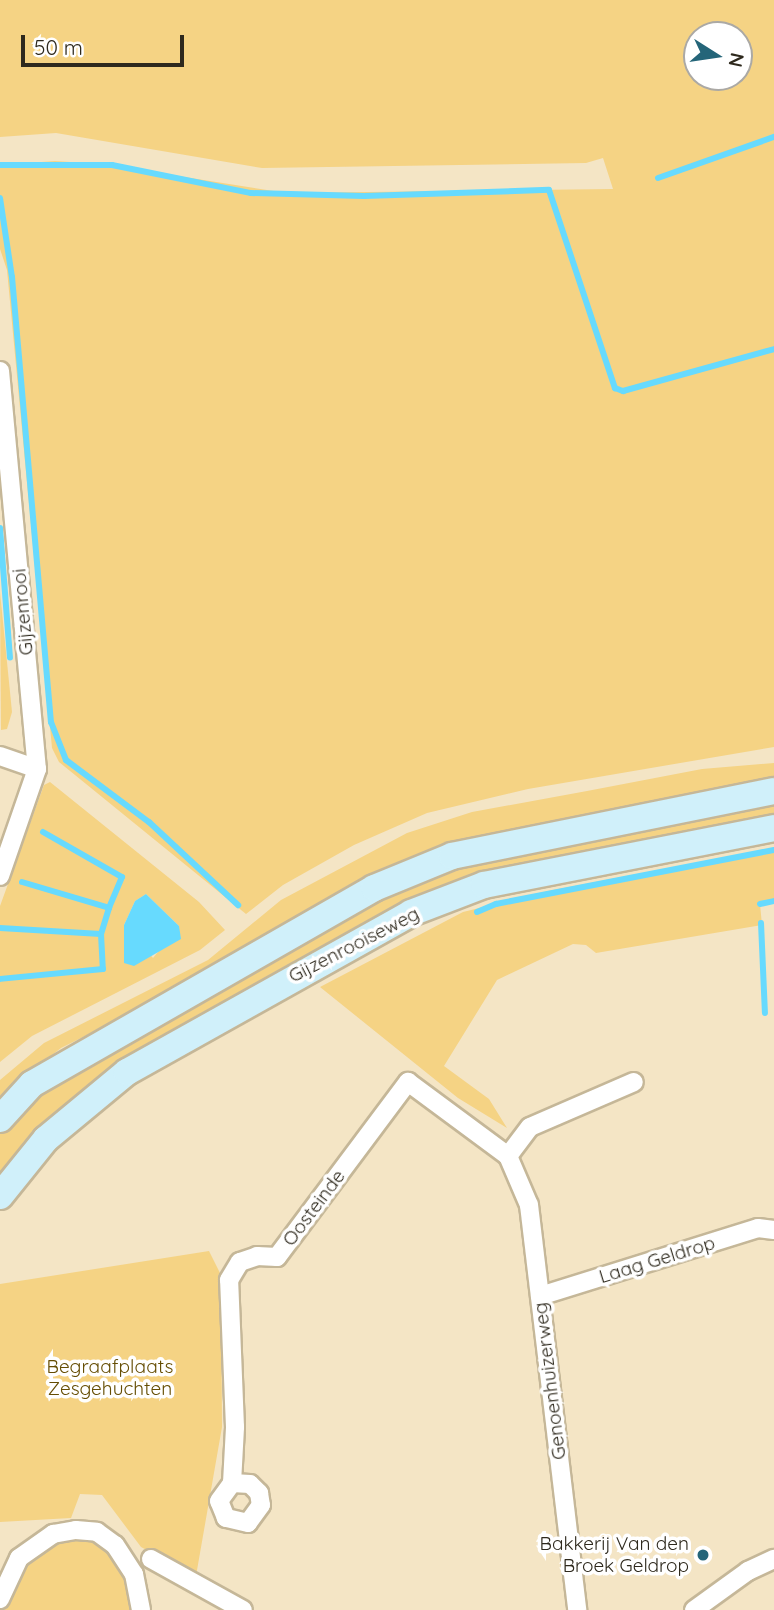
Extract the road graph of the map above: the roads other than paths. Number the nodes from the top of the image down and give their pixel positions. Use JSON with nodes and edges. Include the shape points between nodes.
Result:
{"nodes":[{"id":1,"x":0,"y":370,"type":"edge"},
{"id":2,"x":0,"y":756,"type":"edge"},
{"id":3,"x":37,"y":769,"type":"junction"},
{"id":4,"x":774,"y":791,"type":"edge"},
{"id":5,"x":774,"y":828,"type":"edge"},
{"id":6,"x":0,"y":876,"type":"edge"},
{"id":7,"x":634,"y":1083,"type":"dead end"},
{"id":8,"x":0,"y":1119,"type":"edge"},
{"id":9,"x":508,"y":1156,"type":"junction"},
{"id":10,"x":0,"y":1196,"type":"edge"},
{"id":11,"x":774,"y":1230,"type":"edge"},
{"id":12,"x":540,"y":1296,"type":"junction"},
{"id":13,"x":232,"y":1483,"type":"dead end"},
{"id":14,"x":151,"y":1559,"type":"dead end"},
{"id":15,"x":774,"y":1559,"type":"edge"},
{"id":16,"x":0,"y":1599,"type":"edge"},
{"id":17,"x":141,"y":1610,"type":"edge"},
{"id":18,"x":243,"y":1610,"type":"edge"},
{"id":19,"x":577,"y":1610,"type":"edge"},
{"id":20,"x":694,"y":1610,"type":"edge"}],
"edges":[{"from":1,"to":3,"type":"street","name":"Gijzenrooi"},
{"from":2,"to":3,"type":"street"},
{"from":3,"to":6,"type":"street"},
{"from":4,"to":8,"type":"main road","name":"Gijzenrooiseweg","via":[[452,856],[374,888],[78,1055],[32,1084]]},
{"from":5,"to":10,"type":"main road","name":"Gijzenrooiseweg","via":[[496,882],[411,913],[127,1072],[46,1139]]},
{"from":7,"to":9,"type":"street","via":[[530,1127]]},
{"from":9,"to":12,"type":"street","name":"Genoenhuizerweg","via":[[529,1205]]},
{"from":9,"to":13,"type":"street","name":"Oosteinde","via":[[408,1083],[277,1257],[257,1256],[240,1262],[229,1280],[235,1427]]},
{"from":11,"to":12,"type":"street","name":"Laag Geldrop","via":[[758,1228]]},
{"from":12,"to":19,"type":"street","name":"Genoenhuizerweg"},
{"from":14,"to":18,"type":"street"},
{"from":15,"to":20,"type":"street","via":[[748,1571]]},
{"from":16,"to":17,"type":"street","via":[[19,1558],[52,1534],[76,1530],[97,1532],[115,1545],[134,1574]]}]}
